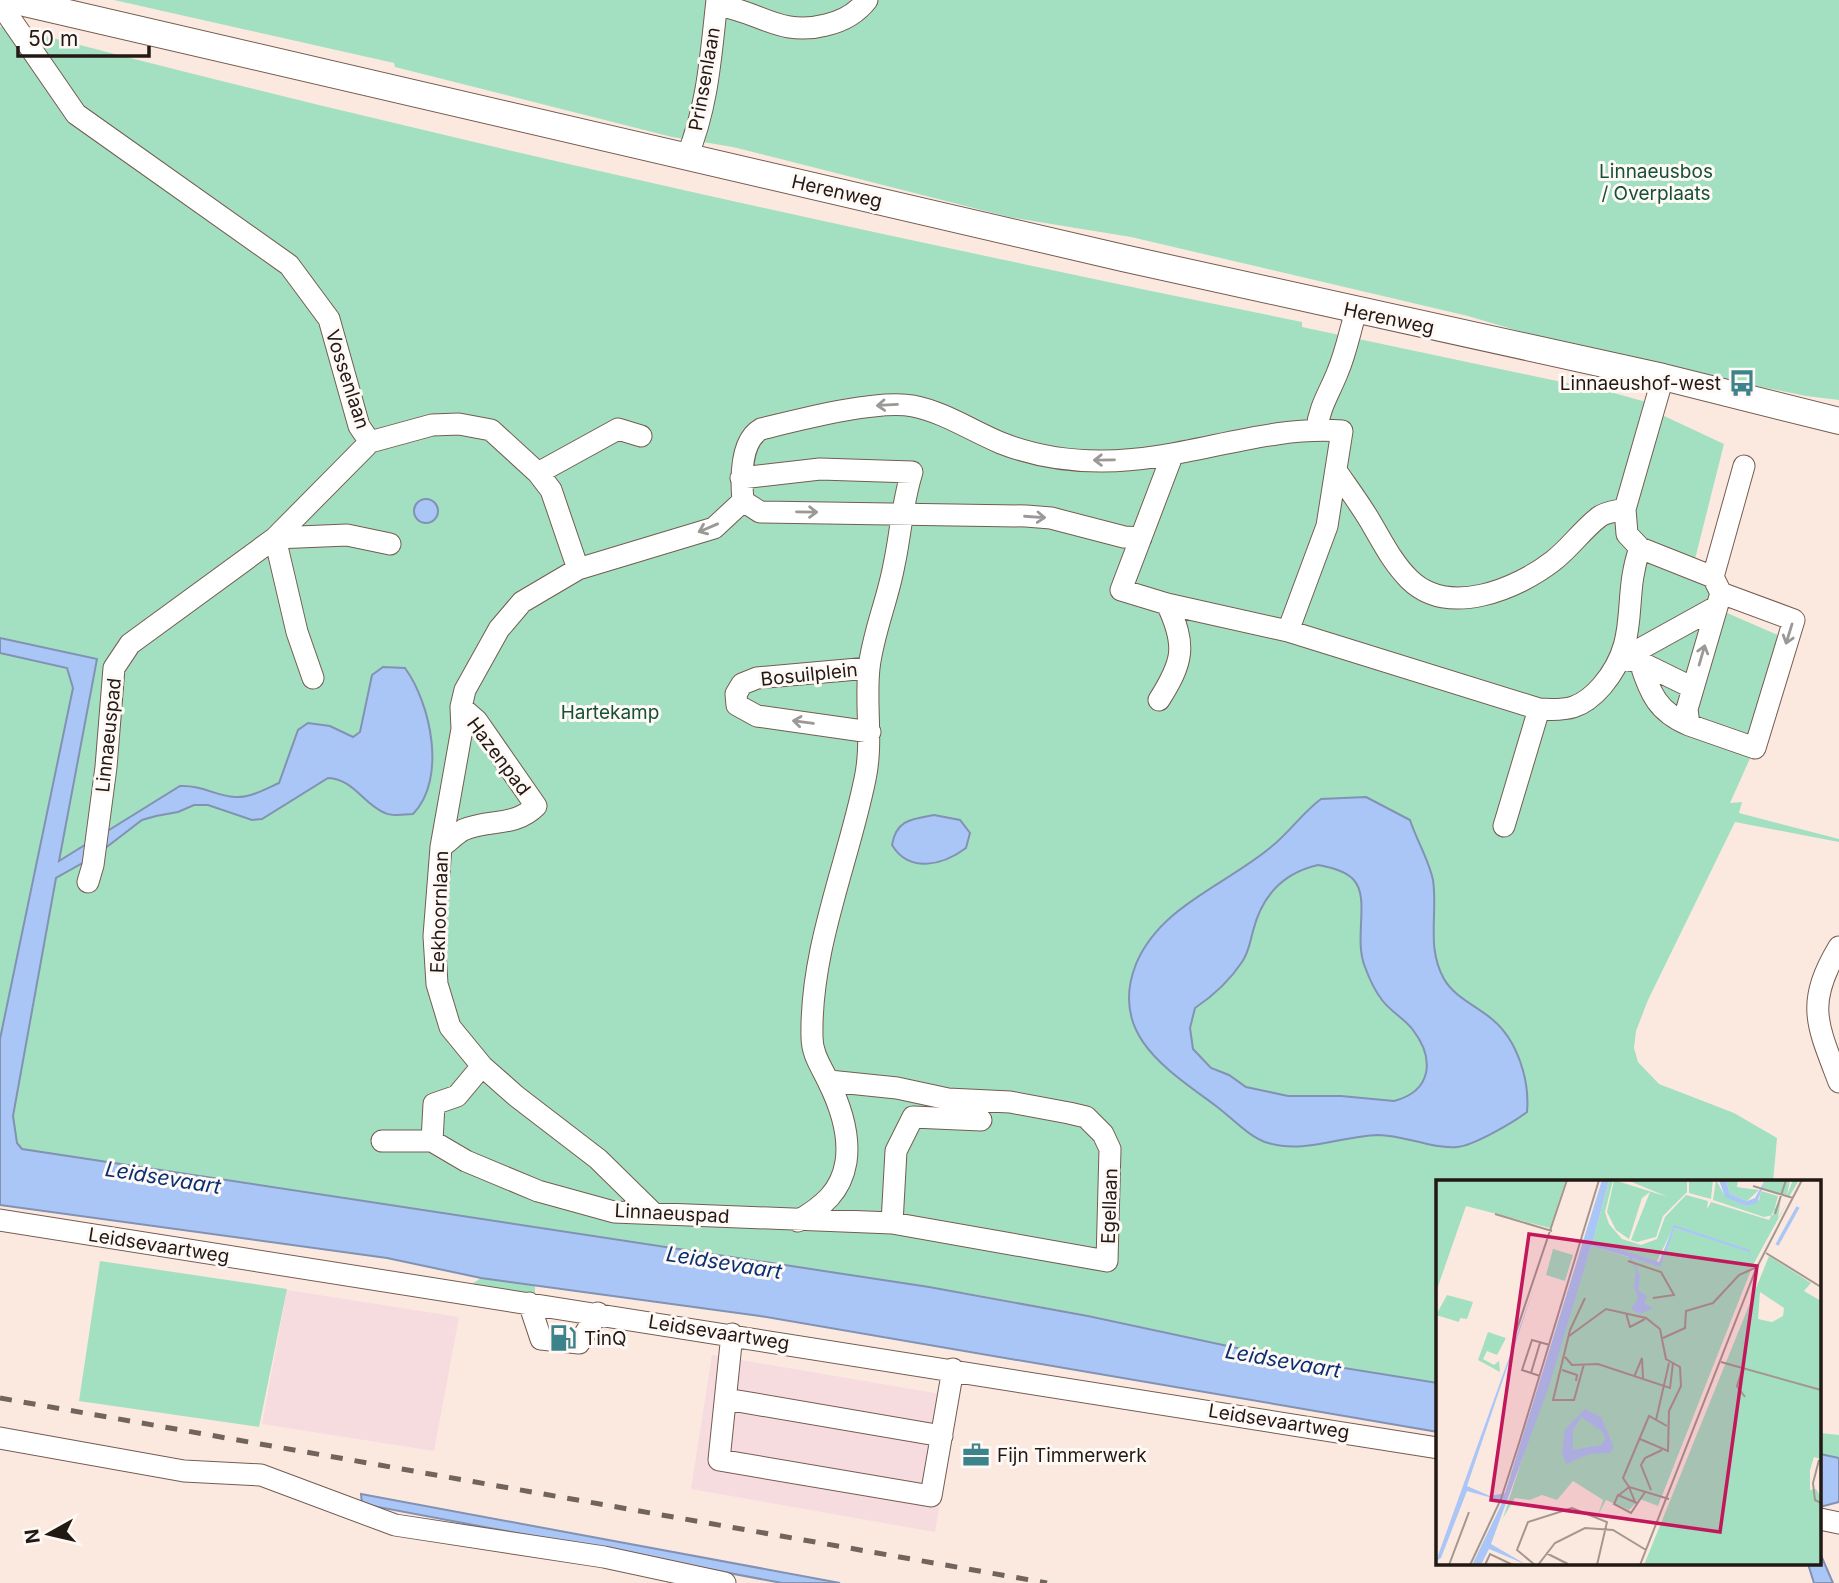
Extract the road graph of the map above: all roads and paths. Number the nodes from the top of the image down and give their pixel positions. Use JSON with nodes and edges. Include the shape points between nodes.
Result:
{"nodes":[{"id":1,"x":3,"y":0,"type":"edge"},
{"id":2,"x":12,"y":0,"type":"edge"},
{"id":3,"x":867,"y":0,"type":"edge"},
{"id":4,"x":717,"y":3,"type":"edge"},
{"id":5,"x":738,"y":4,"type":"edge"},
{"id":6,"x":687,"y":156,"type":"junction"},
{"id":7,"x":1356,"y":311,"type":"junction"},
{"id":8,"x":1663,"y":377,"type":"junction"},
{"id":9,"x":1839,"y":421,"type":"edge"},
{"id":10,"x":1317,"y":429,"type":"junction"},
{"id":11,"x":641,"y":436,"type":"dead end"},
{"id":12,"x":370,"y":442,"type":"junction"},
{"id":13,"x":1172,"y":456,"type":"junction"},
{"id":14,"x":1744,"y":466,"type":"dead end"},
{"id":15,"x":1337,"y":472,"type":"junction"},
{"id":16,"x":538,"y":473,"type":"junction"},
{"id":17,"x":741,"y":478,"type":"junction"},
{"id":18,"x":743,"y":501,"type":"junction"},
{"id":19,"x":1625,"y":509,"type":"junction"},
{"id":20,"x":901,"y":515,"type":"junction"},
{"id":21,"x":275,"y":538,"type":"junction"},
{"id":22,"x":1141,"y":538,"type":"junction"},
{"id":23,"x":390,"y":544,"type":"dead end"},
{"id":24,"x":1640,"y":548,"type":"junction"},
{"id":25,"x":578,"y":569,"type":"junction"},
{"id":26,"x":1716,"y":593,"type":"junction"},
{"id":27,"x":1167,"y":604,"type":"junction"},
{"id":28,"x":1288,"y":631,"type":"junction"},
{"id":29,"x":1631,"y":660,"type":"junction"},
{"id":30,"x":869,"y":668,"type":"junction"},
{"id":31,"x":313,"y":678,"type":"dead end"},
{"id":32,"x":1693,"y":688,"type":"junction"},
{"id":33,"x":1159,"y":700,"type":"dead end"},
{"id":34,"x":461,"y":707,"type":"junction"},
{"id":35,"x":1539,"y":709,"type":"junction"},
{"id":36,"x":1689,"y":725,"type":"junction"},
{"id":37,"x":870,"y":732,"type":"junction"},
{"id":38,"x":1504,"y":826,"type":"dead end"},
{"id":39,"x":441,"y":847,"type":"junction"},
{"id":40,"x":90,"y":873,"type":"dead end"},
{"id":41,"x":1839,"y":947,"type":"edge"},
{"id":42,"x":482,"y":1066,"type":"junction"},
{"id":43,"x":829,"y":1081,"type":"junction"},
{"id":44,"x":1839,"y":1082,"type":"edge"},
{"id":45,"x":981,"y":1120,"type":"dead end"},
{"id":46,"x":382,"y":1141,"type":"dead end"},
{"id":47,"x":432,"y":1142,"type":"junction"},
{"id":48,"x":653,"y":1213,"type":"junction"},
{"id":49,"x":0,"y":1220,"type":"edge"},
{"id":50,"x":798,"y":1220,"type":"junction"},
{"id":51,"x":892,"y":1223,"type":"junction"},
{"id":52,"x":530,"y":1303,"type":"junction"},
{"id":53,"x":598,"y":1314,"type":"junction"},
{"id":54,"x":732,"y":1334,"type":"junction"},
{"id":55,"x":953,"y":1369,"type":"junction"},
{"id":56,"x":726,"y":1399,"type":"junction"},
{"id":57,"x":942,"y":1436,"type":"junction"},
{"id":58,"x":0,"y":1438,"type":"edge"},
{"id":59,"x":1436,"y":1448,"type":"edge"},
{"id":60,"x":725,"y":1583,"type":"edge"}],
"edges":[{"from":1,"to":12,"type":"street","name":"Vossenlaan","via":[[5,11],[76,114],[289,264],[329,319],[359,426]]},
{"from":2,"to":6,"type":"main road","name":"Herenweg"},
{"from":3,"to":5,"type":"street","via":[[847,17],[792,30],[771,24]]},
{"from":4,"to":5,"type":"street"},
{"from":4,"to":6,"type":"street","name":"Prinsenlaan","via":[[705,96]]},
{"from":6,"to":7,"type":"main road","name":"Herenweg"},
{"from":7,"to":8,"type":"main road","name":"Herenweg"},
{"from":7,"to":10,"type":"street","via":[[1329,396],[1319,408]]},
{"from":8,"to":9,"type":"main road","name":"Herenweg"},
{"from":8,"to":19,"type":"street"},
{"from":10,"to":13,"type":"street","via":[[1291,430]]},
{"from":10,"to":15,"type":"street","via":[[1342,430]]},
{"from":11,"to":16,"type":"street","via":[[618,429]]},
{"from":12,"to":16,"type":"street","name":"Vossenlaan","via":[[432,425],[491,430]]},
{"from":12,"to":21,"type":"street","name":"Linnaeuspad"},
{"from":13,"to":17,"type":"street","one_way":true,"via":[[1104,461],[1038,455],[930,411],[886,403],[761,429],[752,434]]},
{"from":13,"to":22,"type":"street"},
{"from":14,"to":26,"type":"street"},
{"from":15,"to":19,"type":"street","via":[[1411,581],[1434,593],[1462,598],[1491,594],[1544,569],[1601,515]]},
{"from":15,"to":28,"type":"street","via":[[1328,526]]},
{"from":16,"to":25,"type":"street","name":"Vossenlaan","via":[[551,490]]},
{"from":17,"to":18,"type":"street"},
{"from":17,"to":20,"type":"street","via":[[820,468],[912,472]]},
{"from":18,"to":20,"type":"street","one_way":true,"via":[[760,512]]},
{"from":18,"to":25,"type":"street","name":"Eekhoornlaan","one_way":true,"via":[[714,528]]},
{"from":19,"to":24,"type":"street","via":[[1627,534]]},
{"from":20,"to":22,"type":"street","one_way":true,"via":[[1051,518]]},
{"from":20,"to":30,"type":"street","via":[[895,564]]},
{"from":21,"to":23,"type":"street","via":[[347,535]]},
{"from":21,"to":31,"type":"street"},
{"from":21,"to":40,"type":"street","name":"Linnaeuspad","via":[[130,644],[114,668]]},
{"from":22,"to":27,"type":"street","via":[[1121,590]]},
{"from":24,"to":26,"type":"street"},
{"from":24,"to":29,"type":"street","via":[[1632,569]]},
{"from":25,"to":34,"type":"street","name":"Eekhoornlaan","via":[[522,602],[499,629],[465,690]]},
{"from":26,"to":29,"type":"street"},
{"from":32,"to":26,"type":"street","one_way":true},
{"from":26,"to":36,"type":"street","one_way":true,"via":[[1794,620],[1755,748]]},
{"from":27,"to":28,"type":"street"},
{"from":27,"to":33,"type":"street","via":[[1182,644],[1178,670]]},
{"from":28,"to":35,"type":"street"},
{"from":29,"to":32,"type":"street"},
{"from":29,"to":35,"type":"street","via":[[1580,705],[1566,711]]},
{"from":29,"to":36,"type":"street","via":[[1669,716]]},
{"from":30,"to":37,"type":"street"},
{"from":37,"to":30,"type":"street","name":"Bosuilplein","one_way":true,"via":[[757,716],[737,705],[736,694],[742,684],[757,678]]},
{"from":32,"to":36,"type":"street","via":[[1687,709]]},
{"from":34,"to":39,"type":"street","name":"Eekhoornlaan","via":[[462,729]]},
{"from":34,"to":39,"type":"street","name":"Hazenpad","via":[[477,721],[536,806],[518,818],[463,831]]},
{"from":35,"to":38,"type":"street"},
{"from":37,"to":43,"type":"street","via":[[866,777],[837,880],[815,989],[812,1039],[816,1059]]},
{"from":39,"to":42,"type":"street","name":"Eekhoornlaan","via":[[434,936],[437,984],[450,1027]]},
{"from":41,"to":44,"type":"street","via":[[1825,970],[1816,1007],[1818,1026]]},
{"from":42,"to":47,"type":"street","via":[[457,1096],[434,1104]]},
{"from":42,"to":48,"type":"street","name":"Eekhoornlaan","via":[[598,1159]]},
{"from":43,"to":50,"type":"street","via":[[846,1130],[846,1162],[838,1189],[823,1206]]},
{"from":43,"to":51,"type":"street","name":"Egellaan","via":[[1069,1113],[1086,1118],[1103,1134],[1110,1149],[1107,1261]]},
{"from":45,"to":51,"type":"street","via":[[913,1117],[896,1151]]},
{"from":46,"to":47,"type":"street","name":"Linnaeuspad"},
{"from":47,"to":48,"type":"street","name":"Linnaeuspad","via":[[538,1191],[614,1212]]},
{"from":48,"to":50,"type":"street","name":"Linnaeuspad"},
{"from":49,"to":52,"type":"street","name":"Leidsevaartweg"},
{"from":50,"to":51,"type":"street","name":"Linnaeuspad"},
{"from":52,"to":53,"type":"street","name":"Leidsevaartweg"},
{"from":52,"to":53,"type":"street","via":[[541,1339],[579,1343]]},
{"from":53,"to":54,"type":"street","name":"Leidsevaartweg"},
{"from":54,"to":55,"type":"street","name":"Leidsevaartweg"},
{"from":54,"to":56,"type":"street"},
{"from":55,"to":57,"type":"street"},
{"from":55,"to":59,"type":"street","name":"Leidsevaartweg"},
{"from":56,"to":57,"type":"street"},
{"from":56,"to":57,"type":"street","via":[[719,1460],[904,1492],[931,1496]]},
{"from":58,"to":60,"type":"street","via":[[184,1471],[261,1475],[395,1525],[604,1557]]}]}
